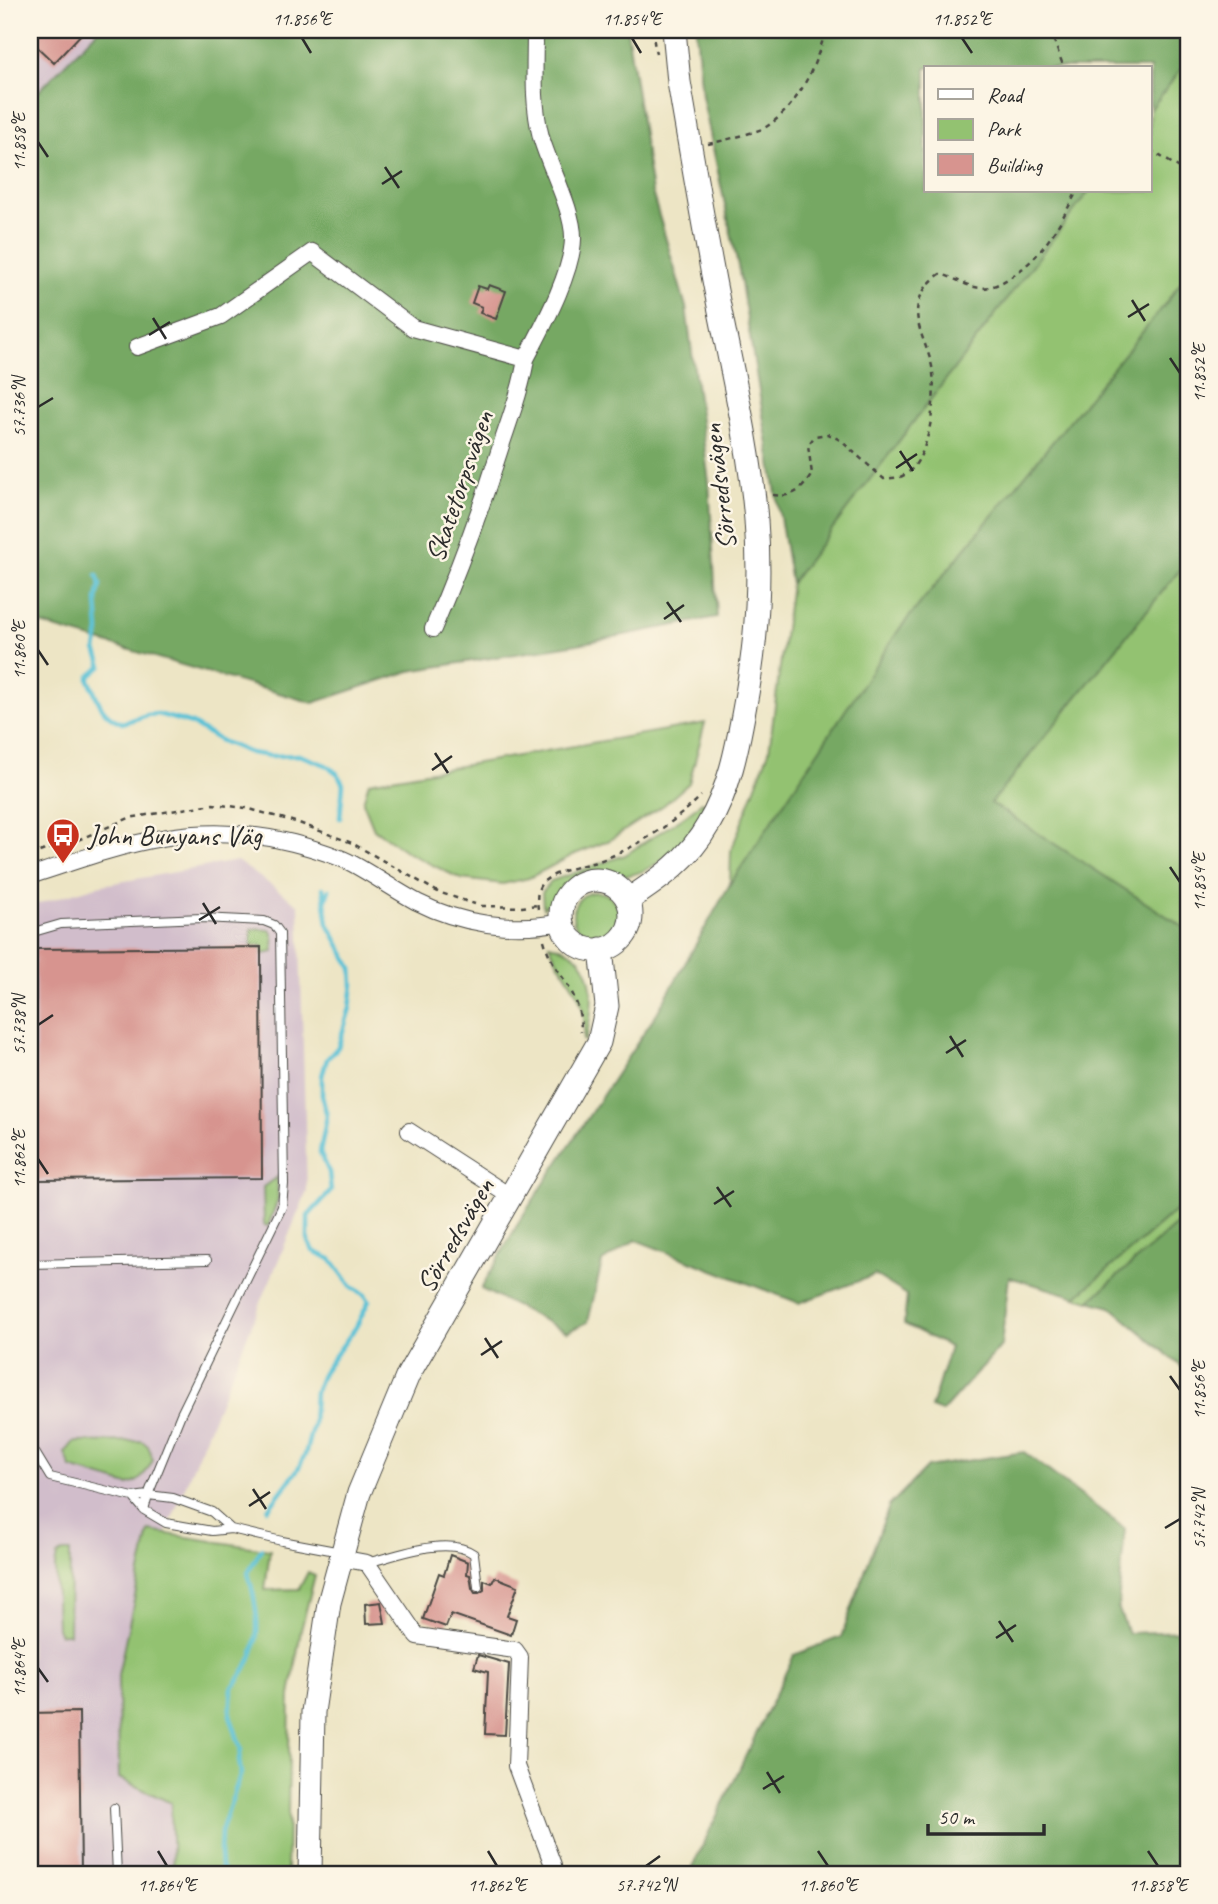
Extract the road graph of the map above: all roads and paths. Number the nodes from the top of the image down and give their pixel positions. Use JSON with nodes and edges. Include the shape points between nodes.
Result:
{"nodes":[{"id":1,"x":535,"y":30,"type":"edge"},
{"id":2,"x":652,"y":30,"type":"edge"},
{"id":3,"x":674,"y":30,"type":"edge"},
{"id":4,"x":826,"y":30,"type":"edge"},
{"id":5,"x":1050,"y":30,"type":"edge"},
{"id":6,"x":657,"y":64,"type":"dead end"},
{"id":7,"x":1063,"y":66,"type":"edge"},
{"id":8,"x":691,"y":147,"type":"junction"},
{"id":9,"x":1152,"y":151,"type":"edge"},
{"id":10,"x":1188,"y":173,"type":"edge"},
{"id":11,"x":1076,"y":192,"type":"edge"},
{"id":12,"x":136,"y":347,"type":"dead end"},
{"id":13,"x":526,"y":359,"type":"junction"},
{"id":14,"x":751,"y":482,"type":"junction"},
{"id":15,"x":433,"y":629,"type":"dead end"},
{"id":16,"x":703,"y":793,"type":"dead end"},
{"id":17,"x":30,"y":876,"type":"edge"},
{"id":18,"x":628,"y":900,"type":"junction"},
{"id":19,"x":551,"y":924,"type":"junction"},
{"id":20,"x":30,"y":933,"type":"edge"},
{"id":21,"x":601,"y":949,"type":"junction"},
{"id":22,"x":581,"y":1035,"type":"dead end"},
{"id":23,"x":409,"y":1131,"type":"dead end"},
{"id":24,"x":511,"y":1197,"type":"junction"},
{"id":25,"x":207,"y":1260,"type":"dead end"},
{"id":26,"x":30,"y":1264,"type":"edge"},
{"id":27,"x":30,"y":1444,"type":"edge"},
{"id":28,"x":148,"y":1495,"type":"junction"},
{"id":29,"x":132,"y":1497,"type":"junction"},
{"id":30,"x":144,"y":1510,"type":"junction"},
{"id":31,"x":231,"y":1529,"type":"junction"},
{"id":32,"x":341,"y":1555,"type":"junction"},
{"id":33,"x":367,"y":1563,"type":"junction"},
{"id":34,"x":478,"y":1587,"type":"dead end"},
{"id":35,"x":114,"y":1808,"type":"dead end"},
{"id":36,"x":117,"y":1874,"type":"edge"},
{"id":37,"x":310,"y":1874,"type":"edge"},
{"id":38,"x":552,"y":1874,"type":"edge"}],
"edges":[{"from":1,"to":13,"type":"street","name":"Skatetorpsvägen","via":[[537,115],[573,235],[559,287]]},
{"from":2,"to":6,"type":"path"},
{"from":3,"to":8,"type":"street","name":"Sörredsvägen"},
{"from":4,"to":8,"type":"path","via":[[804,86],[781,115],[758,131]]},
{"from":5,"to":7,"type":"path"},
{"from":8,"to":14,"type":"street","name":"Sörredsvägen"},
{"from":9,"to":10,"type":"path"},
{"from":11,"to":14,"type":"path","via":[[1042,251],[997,286],[980,288],[940,274],[926,284],[918,306],[933,371],[933,411],[928,438],[902,477],[884,479],[828,434],[815,436],[808,445],[812,474],[793,495],[775,496]]},
{"from":12,"to":13,"type":"street","via":[[221,316],[312,252],[413,328]]},
{"from":13,"to":15,"type":"street","name":"Skatetorpsvägen","via":[[523,381],[462,562]]},
{"from":14,"to":18,"type":"street","name":"Sörredsvägen","via":[[758,566],[754,643],[727,784],[695,845],[662,878]]},
{"from":16,"to":19,"type":"path","via":[[642,841],[543,883],[538,894]]},
{"from":17,"to":19,"type":"street","via":[[139,841],[225,832],[264,836],[350,862],[416,901],[455,917],[502,926]]},
{"from":18,"to":19,"type":"street","via":[[610,882],[585,881],[565,897]]},
{"from":18,"to":21,"type":"street","via":[[627,931],[616,943]]},
{"from":19,"to":21,"type":"street","via":[[575,944]]},
{"from":19,"to":22,"type":"path","via":[[549,954],[577,1001]]},
{"from":20,"to":28,"type":"lane","via":[[61,924],[202,918],[264,921],[280,933],[282,1207],[181,1414]]},
{"from":21,"to":24,"type":"street","name":"Sörredsvägen","via":[[607,1006],[603,1033]]},
{"from":23,"to":24,"type":"street"},
{"from":24,"to":32,"type":"street","name":"Sörredsvägen","via":[[408,1375],[372,1459]]},
{"from":25,"to":26,"type":"lane"},
{"from":27,"to":29,"type":"lane","via":[[50,1476]]},
{"from":28,"to":29,"type":"lane"},
{"from":28,"to":30,"type":"lane"},
{"from":28,"to":31,"type":"lane","via":[[173,1498],[212,1512]]},
{"from":29,"to":30,"type":"lane"},
{"from":30,"to":31,"type":"lane","via":[[166,1523],[193,1529]]},
{"from":31,"to":32,"type":"lane"},
{"from":32,"to":33,"type":"street"},
{"from":32,"to":37,"type":"street","name":"Sörredsvägen","via":[[313,1712]]},
{"from":33,"to":34,"type":"lane","via":[[428,1548],[467,1549],[474,1554]]},
{"from":33,"to":38,"type":"street","via":[[416,1636],[515,1650],[520,1657],[516,1766],[553,1865]]},
{"from":35,"to":36,"type":"lane"}]}
